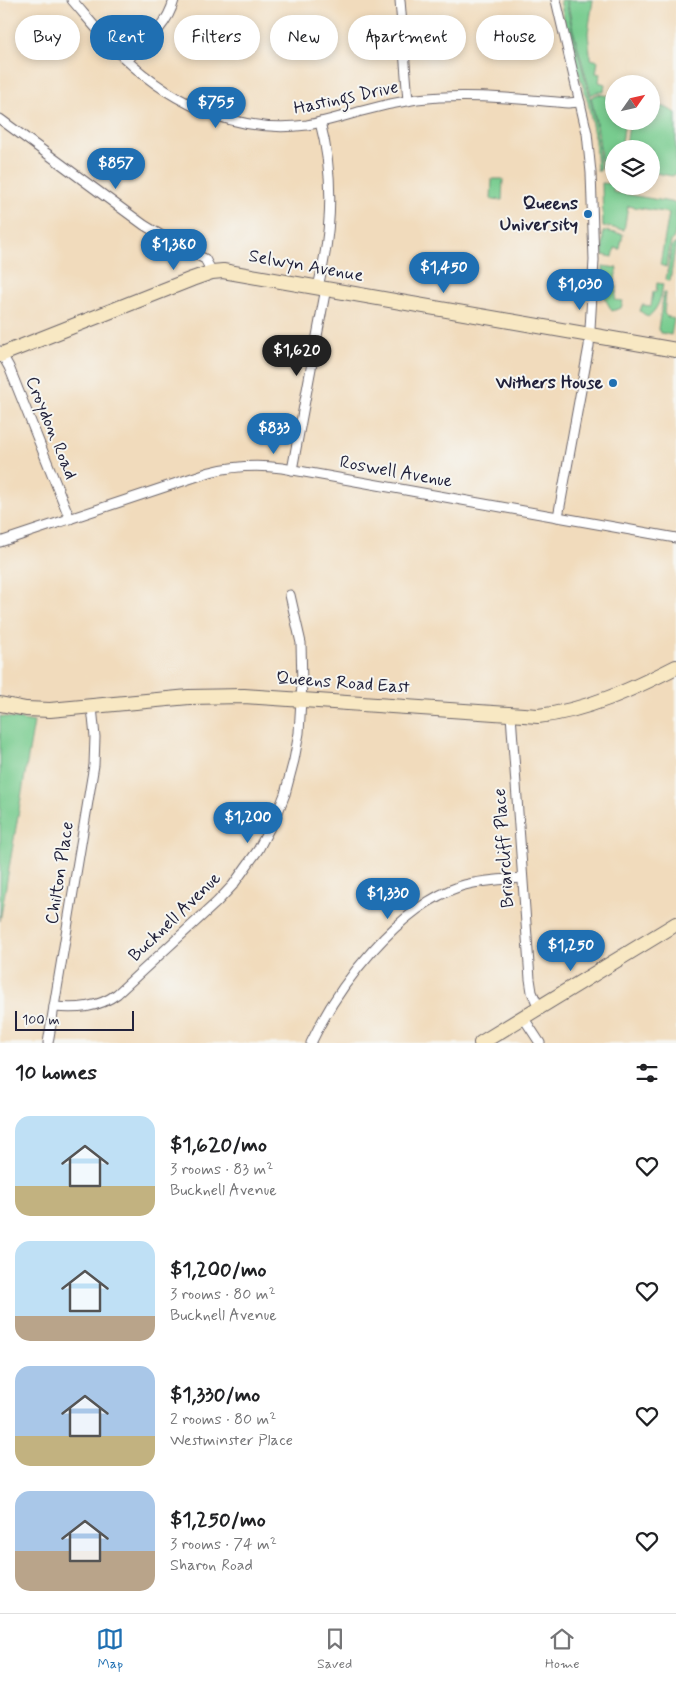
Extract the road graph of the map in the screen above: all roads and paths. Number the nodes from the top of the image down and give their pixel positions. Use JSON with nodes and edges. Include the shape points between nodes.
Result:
{"nodes":[{"id":1,"x":72,"y":0,"type":"edge"},
{"id":2,"x":174,"y":0,"type":"edge"},
{"id":3,"x":400,"y":0,"type":"edge"},
{"id":4,"x":556,"y":0,"type":"edge"},
{"id":5,"x":90,"y":21,"type":"edge"},
{"id":6,"x":164,"y":22,"type":"edge"},
{"id":7,"x":127,"y":60,"type":"edge"},
{"id":8,"x":408,"y":101,"type":"junction"},
{"id":9,"x":580,"y":102,"type":"junction"},
{"id":10,"x":0,"y":119,"type":"edge"},
{"id":11,"x":320,"y":122,"type":"junction"},
{"id":12,"x":212,"y":272,"type":"junction"},
{"id":13,"x":322,"y":288,"type":"junction"},
{"id":14,"x":590,"y":334,"type":"junction"},
{"id":15,"x":676,"y":350,"type":"edge"},
{"id":16,"x":1,"y":353,"type":"edge"},
{"id":17,"x":292,"y":470,"type":"junction"},
{"id":18,"x":558,"y":517,"type":"junction"},
{"id":19,"x":70,"y":519,"type":"junction"},
{"id":20,"x":676,"y":538,"type":"edge"},
{"id":21,"x":0,"y":542,"type":"edge"},
{"id":22,"x":290,"y":596,"type":"dead end"},
{"id":23,"x":676,"y":667,"type":"edge"},
{"id":24,"x":301,"y":699,"type":"junction"},
{"id":25,"x":0,"y":704,"type":"edge"},
{"id":26,"x":92,"y":707,"type":"junction"},
{"id":27,"x":511,"y":715,"type":"junction"},
{"id":28,"x":522,"y":878,"type":"junction"},
{"id":29,"x":676,"y":924,"type":"edge"},
{"id":30,"x":54,"y":1007,"type":"junction"},
{"id":31,"x":539,"y":1008,"type":"junction"},
{"id":32,"x":523,"y":1017,"type":"junction"},
{"id":33,"x":48,"y":1043,"type":"edge"},
{"id":34,"x":311,"y":1043,"type":"edge"},
{"id":35,"x":481,"y":1043,"type":"edge"},
{"id":36,"x":540,"y":1043,"type":"edge"}],
"edges":[{"from":1,"to":5,"type":"street","name":"Hastings Drive"},
{"from":2,"to":6,"type":"street"},
{"from":3,"to":8,"type":"street"},
{"from":4,"to":9,"type":"street"},
{"from":7,"to":11,"type":"street","name":"Hastings Drive","via":[[169,93],[217,117],[268,127]]},
{"from":8,"to":9,"type":"street","name":"Hastings Drive","via":[[467,96]]},
{"from":8,"to":11,"type":"street","name":"Hastings Drive"},
{"from":9,"to":14,"type":"street","via":[[591,172],[594,260]]},
{"from":10,"to":12,"type":"street","via":[[144,225],[205,259]]},
{"from":11,"to":13,"type":"street","via":[[331,208]]},
{"from":12,"to":13,"type":"street","name":"Selwyn Avenue"},
{"from":12,"to":16,"type":"street","name":"Selwyn Avenue"},
{"from":13,"to":14,"type":"street","name":"Selwyn Avenue"},
{"from":13,"to":17,"type":"street"},
{"from":14,"to":15,"type":"street","name":"Selwyn Avenue"},
{"from":14,"to":18,"type":"street"},
{"from":16,"to":19,"type":"street","name":"Croydon Road"},
{"from":17,"to":18,"type":"street","name":"Roswell Avenue"},
{"from":17,"to":19,"type":"street","name":"Roswell Avenue","via":[[258,466],[217,470]]},
{"from":18,"to":20,"type":"street","name":"Roswell Avenue"},
{"from":19,"to":21,"type":"street","name":"Roswell Avenue"},
{"from":22,"to":24,"type":"street","name":"Bucknell Avenue","via":[[302,651]]},
{"from":23,"to":27,"type":"street","name":"Queens Road East","via":[[579,707],[543,716]]},
{"from":24,"to":26,"type":"street","name":"Queens Road East","via":[[204,696]]},
{"from":24,"to":27,"type":"street","name":"Queens Road East"},
{"from":24,"to":30,"type":"street","name":"Bucknell Avenue","via":[[296,750],[286,794],[267,835],[239,877],[220,899],[115,996],[84,1008]]},
{"from":25,"to":26,"type":"street","name":"Queens Road East","via":[[42,710]]},
{"from":26,"to":30,"type":"street","name":"Chilton Place","via":[[94,765]]},
{"from":27,"to":28,"type":"street","name":"Briarcliff Place"},
{"from":28,"to":31,"type":"street","name":"Briarcliff Place","via":[[530,986]]},
{"from":28,"to":34,"type":"street","via":[[461,886],[412,914],[358,968],[331,1006]]},
{"from":29,"to":31,"type":"street"},
{"from":30,"to":33,"type":"street","name":"Chilton Place"},
{"from":31,"to":32,"type":"street"},
{"from":32,"to":35,"type":"street"},
{"from":32,"to":36,"type":"street"}]}
